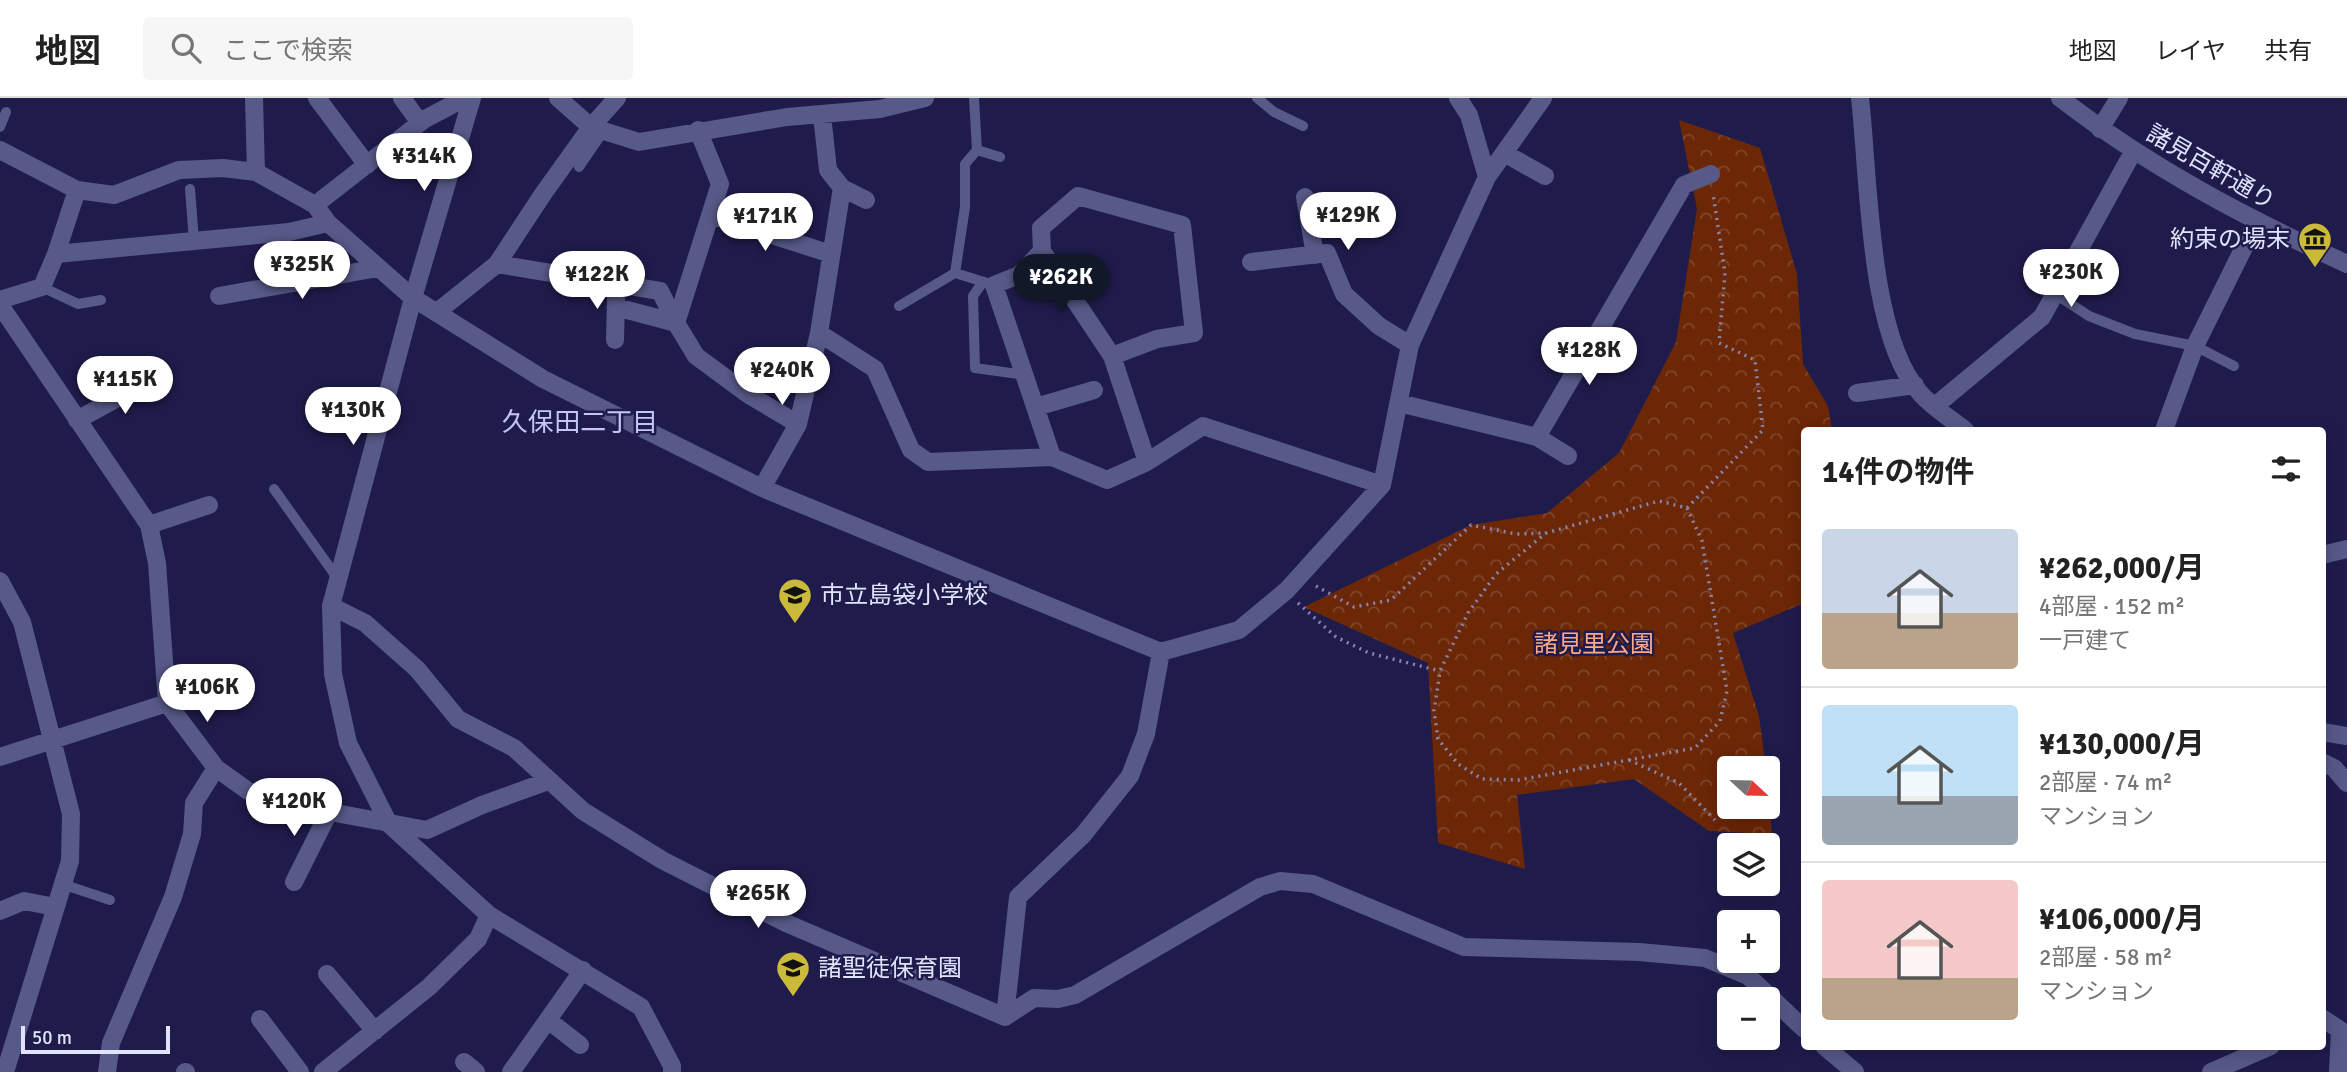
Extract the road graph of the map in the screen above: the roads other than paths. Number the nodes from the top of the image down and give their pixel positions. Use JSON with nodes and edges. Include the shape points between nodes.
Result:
{"nodes":[{"id":1,"x":254,"y":98,"type":"edge"},
{"id":2,"x":317,"y":98,"type":"edge"},
{"id":3,"x":402,"y":98,"type":"edge"},
{"id":4,"x":466,"y":98,"type":"edge"},
{"id":5,"x":472,"y":98,"type":"edge"},
{"id":6,"x":558,"y":98,"type":"edge"},
{"id":7,"x":617,"y":98,"type":"edge"},
{"id":8,"x":782,"y":98,"type":"edge"},
{"id":9,"x":925,"y":98,"type":"edge"},
{"id":10,"x":974,"y":98,"type":"edge"},
{"id":11,"x":1257,"y":98,"type":"edge"},
{"id":12,"x":1458,"y":98,"type":"edge"},
{"id":13,"x":1543,"y":98,"type":"edge"},
{"id":14,"x":1860,"y":98,"type":"edge"},
{"id":15,"x":2060,"y":98,"type":"edge"},
{"id":16,"x":2119,"y":98,"type":"edge"},
{"id":17,"x":6,"y":111,"type":"dead end"},
{"id":18,"x":822,"y":115,"type":"junction"},
{"id":19,"x":787,"y":117,"type":"junction"},
{"id":20,"x":420,"y":123,"type":"junction"},
{"id":21,"x":1303,"y":126,"type":"dead end"},
{"id":22,"x":0,"y":127,"type":"edge"},
{"id":23,"x":597,"y":129,"type":"junction"},
{"id":24,"x":2100,"y":129,"type":"junction"},
{"id":25,"x":698,"y":130,"type":"junction"},
{"id":26,"x":0,"y":150,"type":"edge"},
{"id":27,"x":977,"y":150,"type":"junction"},
{"id":28,"x":2133,"y":152,"type":"junction"},
{"id":29,"x":1504,"y":153,"type":"junction"},
{"id":30,"x":1000,"y":157,"type":"dead end"},
{"id":31,"x":366,"y":165,"type":"junction"},
{"id":32,"x":579,"y":167,"type":"dead end"},
{"id":33,"x":256,"y":172,"type":"junction"},
{"id":34,"x":1710,"y":174,"type":"road end"},
{"id":35,"x":1545,"y":176,"type":"dead end"},
{"id":36,"x":1486,"y":177,"type":"junction"},
{"id":37,"x":842,"y":188,"type":"junction"},
{"id":38,"x":190,"y":189,"type":"dead end"},
{"id":39,"x":77,"y":190,"type":"junction"},
{"id":40,"x":1305,"y":197,"type":"dead end"},
{"id":41,"x":866,"y":200,"type":"dead end"},
{"id":42,"x":315,"y":205,"type":"junction"},
{"id":43,"x":710,"y":215,"type":"junction"},
{"id":44,"x":328,"y":223,"type":"junction"},
{"id":45,"x":2256,"y":223,"type":"junction"},
{"id":46,"x":194,"y":241,"type":"junction"},
{"id":47,"x":1042,"y":251,"type":"junction"},
{"id":48,"x":56,"y":254,"type":"junction"},
{"id":49,"x":831,"y":254,"type":"junction"},
{"id":50,"x":1315,"y":255,"type":"junction"},
{"id":51,"x":1251,"y":262,"type":"dead end"},
{"id":52,"x":497,"y":264,"type":"junction"},
{"id":53,"x":2347,"y":264,"type":"edge"},
{"id":54,"x":378,"y":268,"type":"junction"},
{"id":55,"x":955,"y":273,"type":"junction"},
{"id":56,"x":1019,"y":275,"type":"junction"},
{"id":57,"x":989,"y":283,"type":"junction"},
{"id":58,"x":617,"y":284,"type":"junction"},
{"id":59,"x":41,"y":287,"type":"junction"},
{"id":60,"x":1068,"y":290,"type":"junction"},
{"id":61,"x":2057,"y":295,"type":"junction"},
{"id":62,"x":219,"y":296,"type":"dead end"},
{"id":63,"x":413,"y":298,"type":"junction"},
{"id":64,"x":101,"y":300,"type":"dead end"},
{"id":65,"x":0,"y":302,"type":"edge"},
{"id":66,"x":900,"y":306,"type":"dead end"},
{"id":67,"x":616,"y":307,"type":"junction"},
{"id":68,"x":437,"y":312,"type":"junction"},
{"id":69,"x":676,"y":323,"type":"junction"},
{"id":70,"x":819,"y":333,"type":"junction"},
{"id":71,"x":615,"y":340,"type":"dead end"},
{"id":72,"x":1410,"y":345,"type":"junction"},
{"id":73,"x":2195,"y":346,"type":"junction"},
{"id":74,"x":1112,"y":356,"type":"junction"},
{"id":75,"x":2234,"y":366,"type":"dead end"},
{"id":76,"x":1025,"y":374,"type":"junction"},
{"id":77,"x":154,"y":378,"type":"dead end"},
{"id":78,"x":1914,"y":385,"type":"junction"},
{"id":79,"x":1094,"y":390,"type":"dead end"},
{"id":80,"x":1857,"y":393,"type":"dead end"},
{"id":81,"x":1399,"y":403,"type":"junction"},
{"id":82,"x":1936,"y":406,"type":"junction"},
{"id":83,"x":1036,"y":407,"type":"junction"},
{"id":84,"x":77,"y":420,"type":"junction"},
{"id":85,"x":798,"y":424,"type":"junction"},
{"id":86,"x":1961,"y":427,"type":"edge"},
{"id":87,"x":2165,"y":427,"type":"edge"},
{"id":88,"x":1538,"y":437,"type":"junction"},
{"id":89,"x":1568,"y":456,"type":"dead end"},
{"id":90,"x":1052,"y":457,"type":"junction"},
{"id":91,"x":1147,"y":462,"type":"junction"},
{"id":92,"x":1382,"y":485,"type":"junction"},
{"id":93,"x":762,"y":488,"type":"junction"},
{"id":94,"x":274,"y":489,"type":"dead end"},
{"id":95,"x":209,"y":505,"type":"dead end"},
{"id":96,"x":149,"y":525,"type":"junction"},
{"id":97,"x":2347,"y":549,"type":"edge"},
{"id":98,"x":2326,"y":554,"type":"edge"},
{"id":99,"x":338,"y":579,"type":"junction"},
{"id":100,"x":0,"y":582,"type":"edge"},
{"id":101,"x":331,"y":606,"type":"junction"},
{"id":102,"x":1161,"y":652,"type":"junction"},
{"id":103,"x":167,"y":703,"type":"junction"},
{"id":104,"x":2326,"y":733,"type":"edge"},
{"id":105,"x":2347,"y":736,"type":"edge"},
{"id":106,"x":54,"y":740,"type":"junction"},
{"id":107,"x":0,"y":757,"type":"edge"},
{"id":108,"x":2326,"y":764,"type":"edge"},
{"id":109,"x":216,"y":768,"type":"junction"},
{"id":110,"x":548,"y":781,"type":"junction"},
{"id":111,"x":2347,"y":783,"type":"edge"},
{"id":112,"x":329,"y":812,"type":"junction"},
{"id":113,"x":389,"y":824,"type":"junction"},
{"id":114,"x":294,"y":882,"type":"dead end"},
{"id":115,"x":62,"y":884,"type":"junction"},
{"id":116,"x":110,"y":900,"type":"dead end"},
{"id":117,"x":55,"y":907,"type":"junction"},
{"id":118,"x":0,"y":911,"type":"edge"},
{"id":119,"x":489,"y":915,"type":"junction"},
{"id":120,"x":583,"y":970,"type":"junction"},
{"id":121,"x":327,"y":974,"type":"dead end"},
{"id":122,"x":1005,"y":1017,"type":"junction"},
{"id":123,"x":260,"y":1019,"type":"dead end"},
{"id":124,"x":548,"y":1020,"type":"junction"},
{"id":125,"x":1801,"y":1026,"type":"edge"},
{"id":126,"x":375,"y":1031,"type":"junction"},
{"id":127,"x":2336,"y":1031,"type":"edge"},
{"id":128,"x":580,"y":1045,"type":"dead end"},
{"id":129,"x":1829,"y":1050,"type":"edge"},
{"id":130,"x":2262,"y":1050,"type":"edge"},
{"id":131,"x":5,"y":1072,"type":"edge"},
{"id":132,"x":107,"y":1072,"type":"edge"},
{"id":133,"x":300,"y":1072,"type":"edge"},
{"id":134,"x":323,"y":1072,"type":"edge"},
{"id":135,"x":511,"y":1072,"type":"edge"},
{"id":136,"x":672,"y":1072,"type":"edge"},
{"id":137,"x":1855,"y":1072,"type":"edge"},
{"id":138,"x":2211,"y":1072,"type":"edge"},
{"id":139,"x":2338,"y":1072,"type":"edge"}],
"edges":[{"from":1,"to":33,"type":"street"},
{"from":2,"to":31,"type":"street"},
{"from":3,"to":20,"type":"street"},
{"from":4,"to":20,"type":"street"},
{"from":5,"to":63,"type":"street"},
{"from":6,"to":23,"type":"street"},
{"from":7,"to":23,"type":"street"},
{"from":8,"to":19,"type":"street"},
{"from":9,"to":18,"type":"street","via":[[880,109]]},
{"from":10,"to":27,"type":"lane"},
{"from":11,"to":21,"type":"lane"},
{"from":12,"to":36,"type":"street","via":[[1469,115]]},
{"from":13,"to":29,"type":"street"},
{"from":14,"to":78,"type":"street","via":[[1879,287],[1895,351]]},
{"from":15,"to":24,"type":"street","name":"諸見百軒通り"},
{"from":16,"to":24,"type":"street"},
{"from":17,"to":22,"type":"lane"},
{"from":18,"to":19,"type":"street"},
{"from":18,"to":37,"type":"street","via":[[828,170]]},
{"from":19,"to":25,"type":"street"},
{"from":20,"to":31,"type":"street"},
{"from":23,"to":25,"type":"street","via":[[639,142]]},
{"from":23,"to":32,"type":"lane"},
{"from":23,"to":52,"type":"street"},
{"from":24,"to":28,"type":"street","name":"諸見百軒通り"},
{"from":25,"to":43,"type":"street","via":[[719,184]]},
{"from":26,"to":39,"type":"street"},
{"from":27,"to":30,"type":"lane"},
{"from":27,"to":55,"type":"lane","via":[[965,163],[965,207]]},
{"from":28,"to":45,"type":"street","name":"諸見百軒通り"},
{"from":28,"to":61,"type":"street"},
{"from":29,"to":35,"type":"street"},
{"from":29,"to":36,"type":"street"},
{"from":31,"to":42,"type":"street"},
{"from":33,"to":39,"type":"street","via":[[179,170],[114,195]]},
{"from":33,"to":42,"type":"street"},
{"from":34,"to":88,"type":"street","via":[[1684,185]]},
{"from":36,"to":72,"type":"street"},
{"from":37,"to":41,"type":"street"},
{"from":37,"to":49,"type":"street"},
{"from":38,"to":46,"type":"lane"},
{"from":39,"to":48,"type":"street"},
{"from":40,"to":50,"type":"street"},
{"from":42,"to":44,"type":"street"},
{"from":43,"to":49,"type":"street"},
{"from":43,"to":69,"type":"street"},
{"from":44,"to":46,"type":"street","via":[[289,232]]},
{"from":44,"to":54,"type":"street"},
{"from":45,"to":53,"type":"street","name":"諸見百軒通り"},
{"from":45,"to":73,"type":"street"},
{"from":46,"to":48,"type":"street"},
{"from":47,"to":56,"type":"street"},
{"from":47,"to":60,"type":"street"},
{"from":47,"to":74,"type":"street","via":[[1041,228],[1078,195],[1182,225],[1194,333],[1157,339]]},
{"from":48,"to":59,"type":"street"},
{"from":49,"to":70,"type":"street"},
{"from":50,"to":51,"type":"street"},
{"from":50,"to":72,"type":"street","via":[[1327,253],[1344,294],[1379,326]]},
{"from":52,"to":58,"type":"street"},
{"from":52,"to":68,"type":"street"},
{"from":54,"to":62,"type":"street"},
{"from":54,"to":63,"type":"street"},
{"from":55,"to":57,"type":"lane"},
{"from":55,"to":66,"type":"lane"},
{"from":56,"to":57,"type":"street"},
{"from":56,"to":60,"type":"street"},
{"from":57,"to":76,"type":"street"},
{"from":57,"to":76,"type":"lane","via":[[973,296],[975,368]]},
{"from":58,"to":67,"type":"street"},
{"from":58,"to":69,"type":"street","via":[[660,291]]},
{"from":59,"to":64,"type":"lane","via":[[78,304]]},
{"from":59,"to":65,"type":"street"},
{"from":60,"to":74,"type":"street"},
{"from":61,"to":73,"type":"lane","via":[[2089,316],[2135,334]]},
{"from":61,"to":82,"type":"street","via":[[2042,317]]},
{"from":63,"to":68,"type":"street"},
{"from":63,"to":99,"type":"street"},
{"from":65,"to":84,"type":"street"},
{"from":67,"to":69,"type":"street"},
{"from":67,"to":71,"type":"street"},
{"from":68,"to":93,"type":"street","via":[[543,379]]},
{"from":69,"to":85,"type":"street","via":[[696,356]]},
{"from":70,"to":85,"type":"street"},
{"from":70,"to":90,"type":"street","via":[[875,369],[911,450],[928,462]]},
{"from":72,"to":81,"type":"street"},
{"from":73,"to":75,"type":"lane"},
{"from":73,"to":87,"type":"street"},
{"from":74,"to":91,"type":"street"},
{"from":76,"to":83,"type":"street"},
{"from":77,"to":84,"type":"street"},
{"from":78,"to":80,"type":"street"},
{"from":78,"to":82,"type":"street"},
{"from":79,"to":83,"type":"street"},
{"from":81,"to":88,"type":"street"},
{"from":81,"to":92,"type":"street"},
{"from":82,"to":86,"type":"street"},
{"from":83,"to":90,"type":"street"},
{"from":84,"to":96,"type":"street"},
{"from":85,"to":93,"type":"street"},
{"from":88,"to":89,"type":"street"},
{"from":90,"to":91,"type":"street","via":[[1107,480]]},
{"from":91,"to":92,"type":"street","via":[[1203,426]]},
{"from":92,"to":102,"type":"street","via":[[1303,579],[1239,630]]},
{"from":93,"to":102,"type":"street"},
{"from":94,"to":99,"type":"lane"},
{"from":95,"to":96,"type":"street"},
{"from":96,"to":103,"type":"street","via":[[157,563]]},
{"from":97,"to":98,"type":"street"},
{"from":99,"to":101,"type":"street"},
{"from":100,"to":106,"type":"street","via":[[22,622]]},
{"from":101,"to":110,"type":"street","via":[[365,623],[417,669],[458,719],[514,748]]},
{"from":101,"to":113,"type":"street","via":[[333,674],[348,743]]},
{"from":102,"to":122,"type":"street","via":[[1146,734],[1130,776],[1083,835],[1018,897]]},
{"from":103,"to":106,"type":"street"},
{"from":103,"to":109,"type":"street"},
{"from":104,"to":105,"type":"street"},
{"from":106,"to":107,"type":"street"},
{"from":106,"to":115,"type":"street","via":[[71,814],[70,861]]},
{"from":108,"to":111,"type":"street"},
{"from":109,"to":112,"type":"street","via":[[248,791]]},
{"from":109,"to":132,"type":"street","via":[[194,803],[192,834],[173,897],[111,1043]]},
{"from":110,"to":113,"type":"street","via":[[427,830]]},
{"from":110,"to":122,"type":"street","via":[[583,811],[662,860],[786,923]]},
{"from":112,"to":113,"type":"street"},
{"from":112,"to":114,"type":"street"},
{"from":113,"to":119,"type":"street"},
{"from":115,"to":116,"type":"lane"},
{"from":115,"to":117,"type":"street"},
{"from":117,"to":118,"type":"street","via":[[24,901]]},
{"from":117,"to":131,"type":"street"},
{"from":119,"to":120,"type":"street"},
{"from":119,"to":126,"type":"street","via":[[478,939]]},
{"from":120,"to":124,"type":"street"},
{"from":120,"to":136,"type":"street","via":[[640,1007]]},
{"from":121,"to":126,"type":"street"},
{"from":122,"to":125,"type":"street","via":[[1034,998],[1075,995],[1260,887],[1280,881],[1313,884],[1464,947],[1705,958],[1748,976]]},
{"from":123,"to":133,"type":"street"},
{"from":124,"to":128,"type":"street"},
{"from":124,"to":135,"type":"street"},
{"from":126,"to":134,"type":"street"},
{"from":127,"to":139,"type":"street"},
{"from":129,"to":137,"type":"street"},
{"from":130,"to":138,"type":"street"}]}
